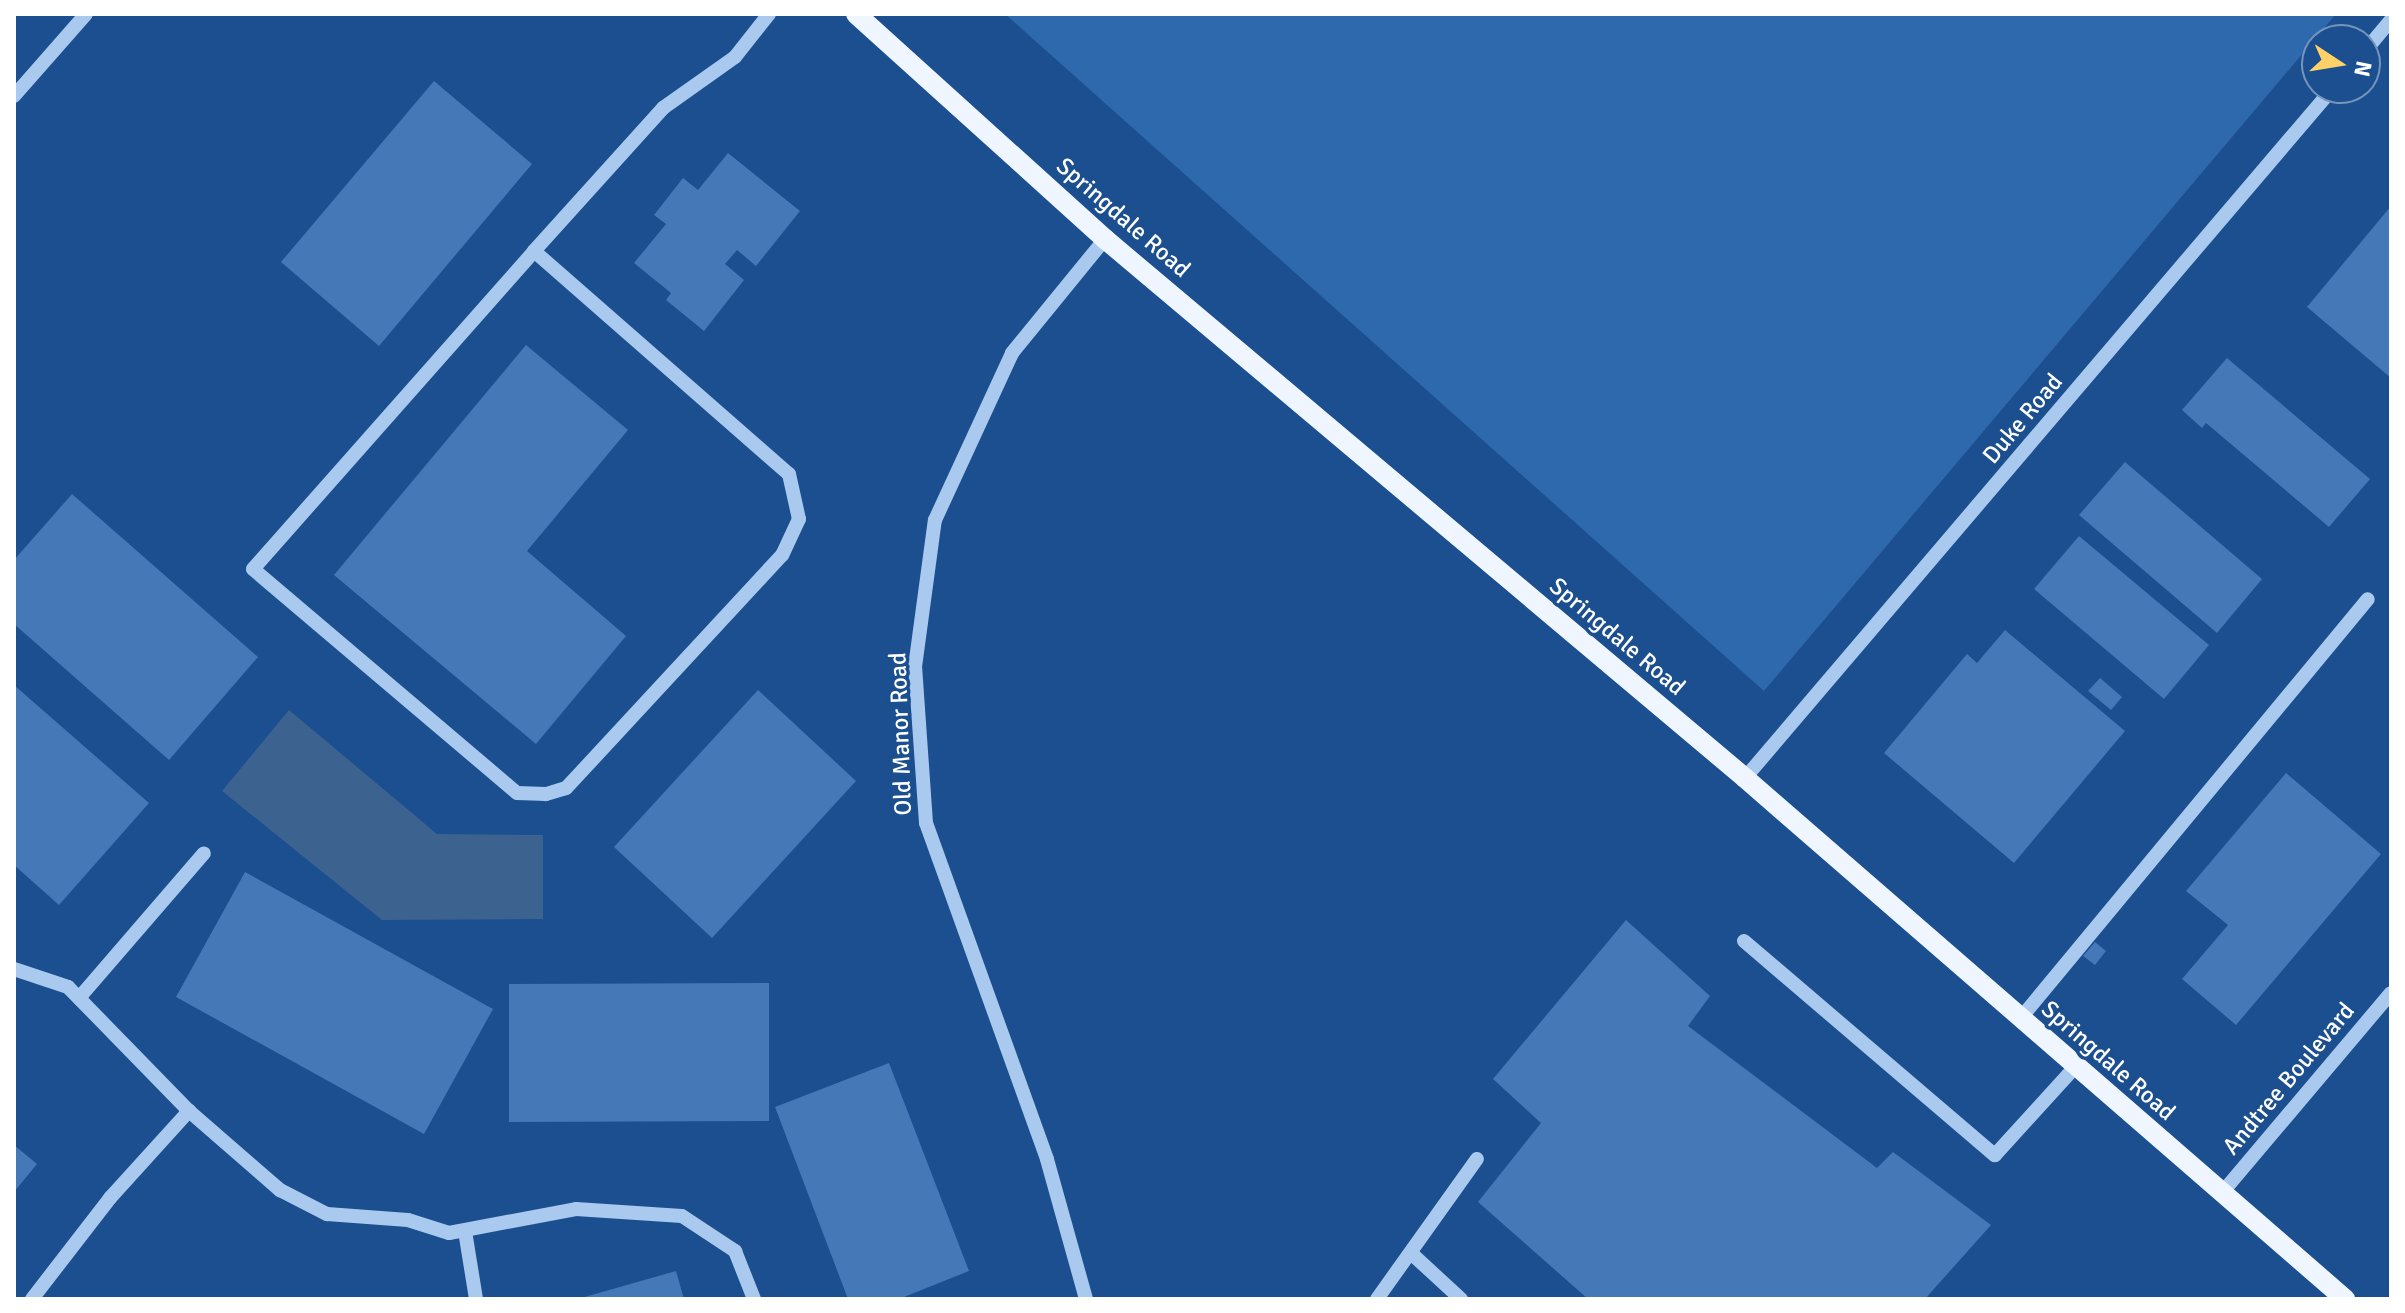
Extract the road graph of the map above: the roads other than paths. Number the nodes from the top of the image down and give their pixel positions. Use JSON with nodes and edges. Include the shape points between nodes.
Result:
{"nodes":[{"id":1,"x":86,"y":14,"type":"edge"},
{"id":2,"x":769,"y":14,"type":"edge"},
{"id":3,"x":856,"y":14,"type":"edge"},
{"id":4,"x":14,"y":96,"type":"edge"},
{"id":5,"x":2319,"y":104,"type":"edge"},
{"id":6,"x":1105,"y":239,"type":"junction"},
{"id":7,"x":534,"y":251,"type":"junction"},
{"id":8,"x":2368,"y":599,"type":"dead end"},
{"id":9,"x":1745,"y":778,"type":"junction"},
{"id":10,"x":204,"y":853,"type":"dead end"},
{"id":11,"x":1744,"y":941,"type":"dead end"},
{"id":12,"x":14,"y":969,"type":"edge"},
{"id":13,"x":2391,"y":993,"type":"edge"},
{"id":14,"x":79,"y":998,"type":"junction"},
{"id":15,"x":2020,"y":1019,"type":"junction"},
{"id":16,"x":2075,"y":1067,"type":"junction"},
{"id":17,"x":189,"y":1111,"type":"junction"},
{"id":18,"x":1477,"y":1159,"type":"dead end"},
{"id":19,"x":2221,"y":1194,"type":"junction"},
{"id":20,"x":465,"y":1231,"type":"junction"},
{"id":21,"x":1412,"y":1254,"type":"junction"},
{"id":22,"x":32,"y":1299,"type":"edge"},
{"id":23,"x":476,"y":1299,"type":"edge"},
{"id":24,"x":754,"y":1299,"type":"edge"},
{"id":25,"x":1086,"y":1299,"type":"edge"},
{"id":26,"x":1377,"y":1299,"type":"edge"},
{"id":27,"x":1461,"y":1299,"type":"edge"},
{"id":28,"x":2345,"y":1299,"type":"edge"}],
"edges":[{"from":1,"to":4,"type":"street"},
{"from":2,"to":7,"type":"street","via":[[735,57],[663,108]]},
{"from":3,"to":6,"type":"main road","name":"Springdale Road"},
{"from":5,"to":9,"type":"street","name":"Duke Road"},
{"from":6,"to":9,"type":"main road","name":"Springdale Road"},
{"from":6,"to":25,"type":"street","name":"Old Manor Road","via":[[1012,353],[935,520],[915,667],[926,823],[1047,1159]]},
{"from":7,"to":7,"type":"street","via":[[253,569],[517,793],[546,794],[566,788],[782,555],[799,519],[789,474]]},
{"from":8,"to":15,"type":"street"},
{"from":9,"to":15,"type":"main road","name":"Springdale Road"},
{"from":10,"to":14,"type":"street"},
{"from":11,"to":16,"type":"street","via":[[1995,1155]]},
{"from":12,"to":14,"type":"street","via":[[68,987]]},
{"from":13,"to":19,"type":"street","name":"Andtree Boulevard"},
{"from":14,"to":17,"type":"street"},
{"from":15,"to":16,"type":"main road","name":"Springdale Road"},
{"from":16,"to":19,"type":"main road","name":"Springdale Road"},
{"from":17,"to":20,"type":"street","via":[[280,1190],[327,1214]]},
{"from":17,"to":22,"type":"street","via":[[110,1198]]},
{"from":18,"to":21,"type":"street"},
{"from":19,"to":28,"type":"main road","name":"Springdale Road"},
{"from":20,"to":23,"type":"street"},
{"from":20,"to":24,"type":"street","via":[[576,1209],[682,1216],[735,1251]]},
{"from":21,"to":26,"type":"street"},
{"from":21,"to":27,"type":"street"}]}
